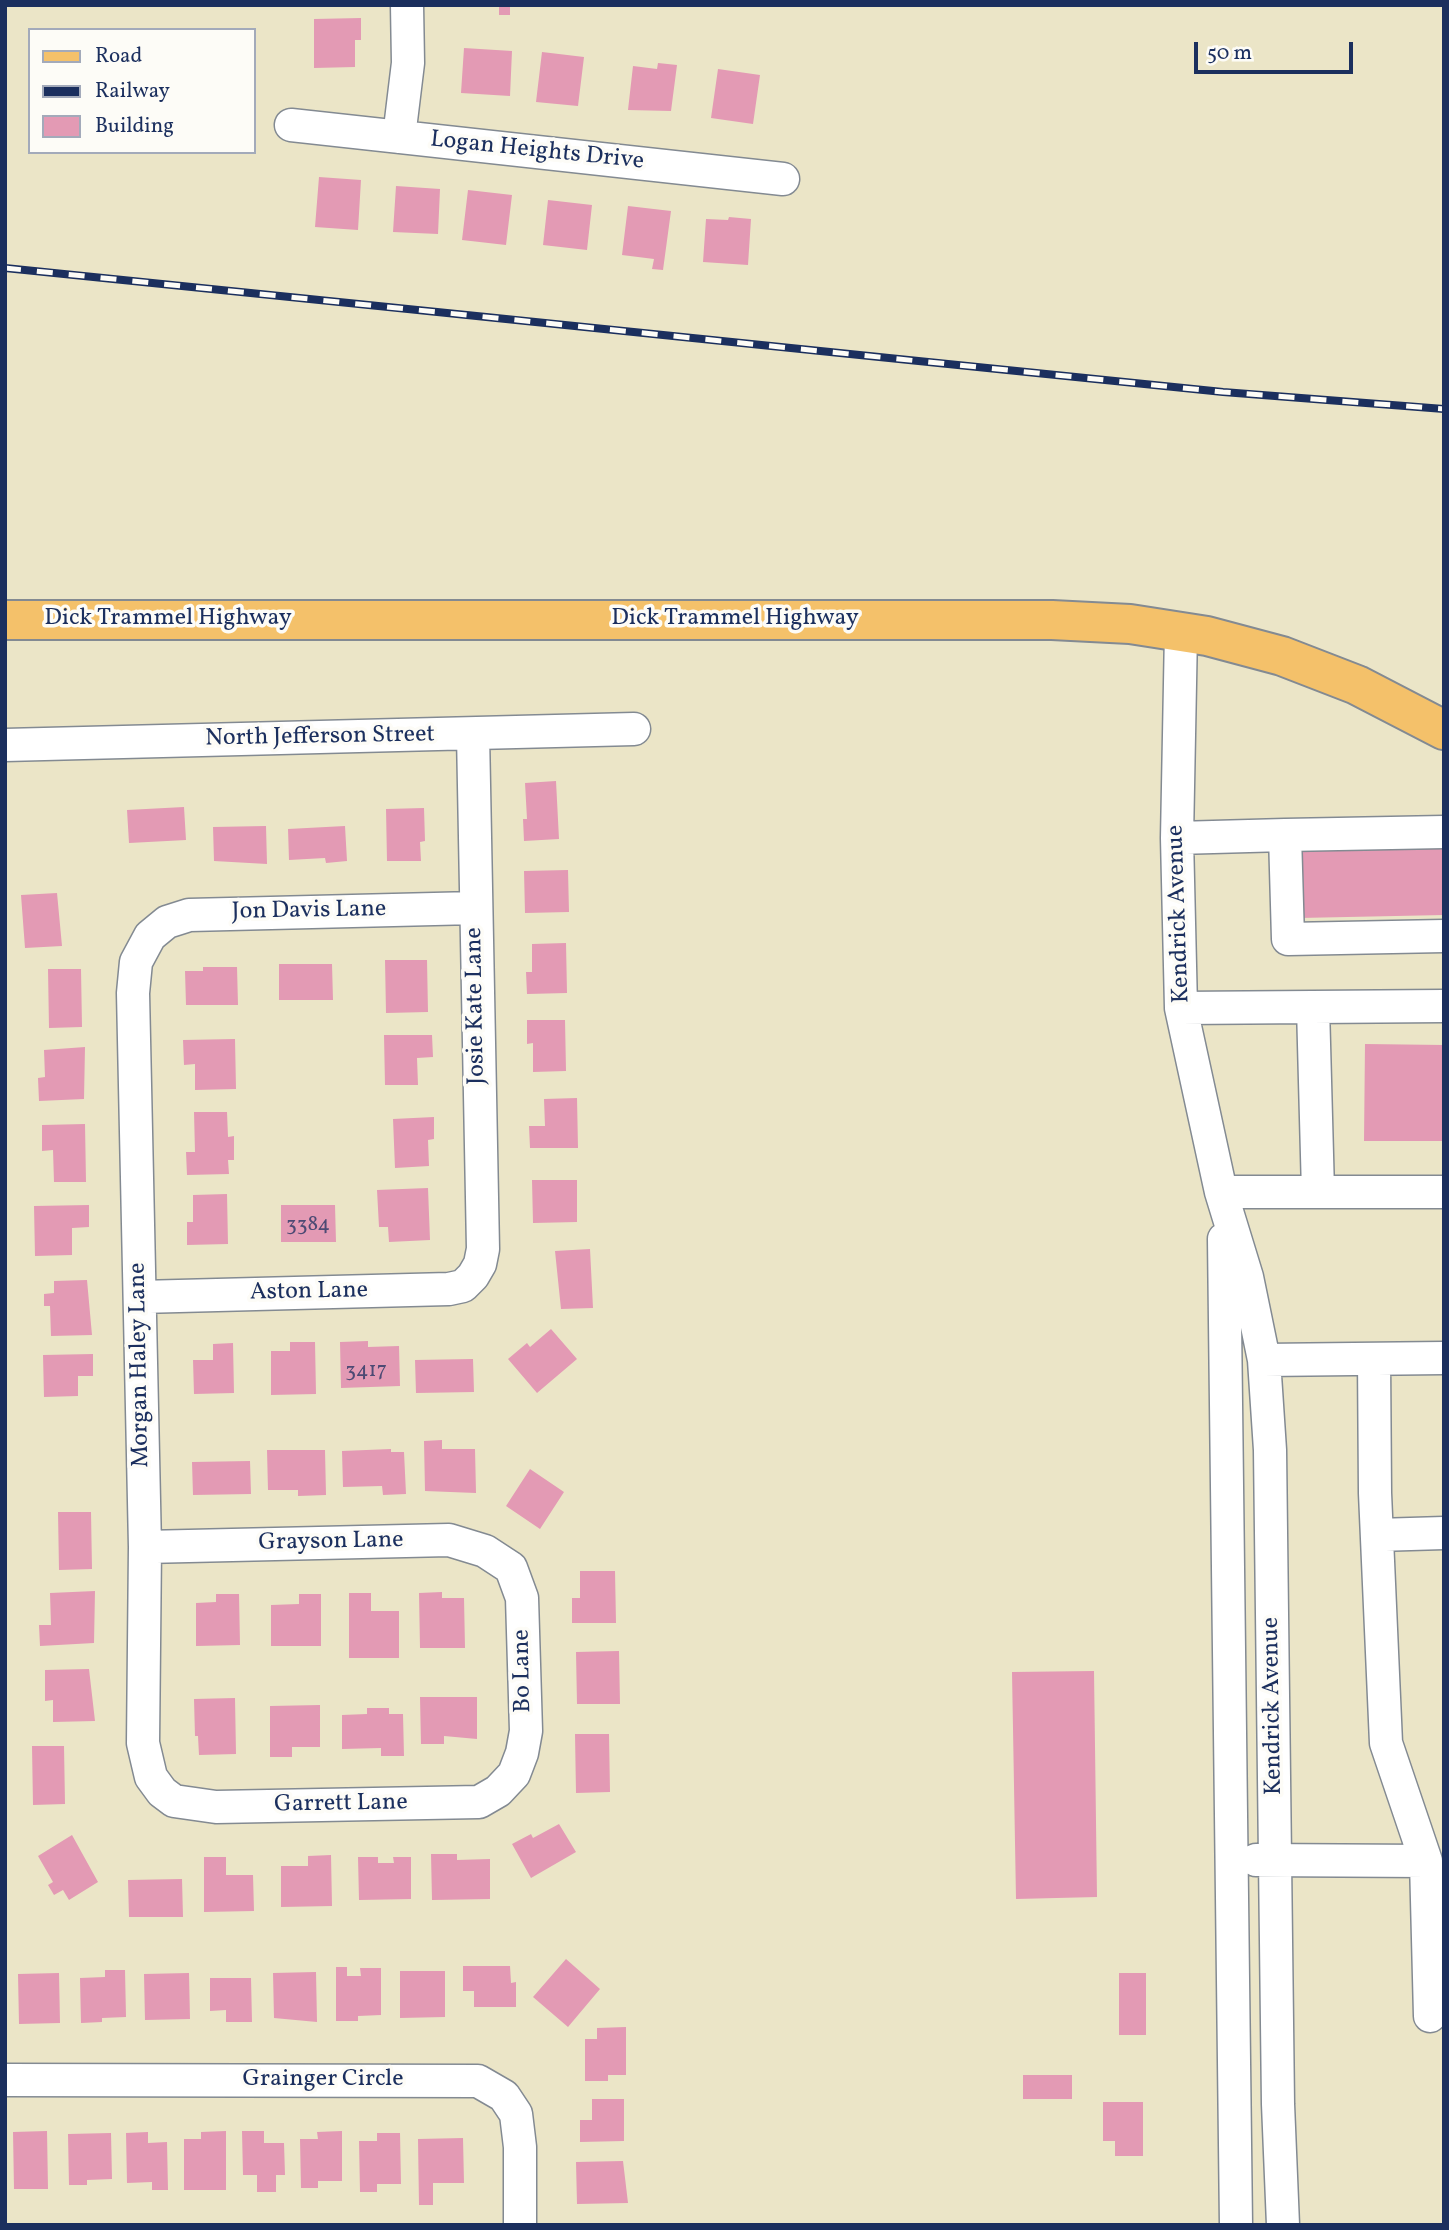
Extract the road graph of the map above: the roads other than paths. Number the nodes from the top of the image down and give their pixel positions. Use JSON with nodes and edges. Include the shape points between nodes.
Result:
{"nodes":[{"id":1,"x":407,"y":5,"type":"edge"},
{"id":2,"x":291,"y":125,"type":"dead end"},
{"id":3,"x":399,"y":137,"type":"junction"},
{"id":4,"x":783,"y":179,"type":"dead end"},
{"id":5,"x":5,"y":620,"type":"edge"},
{"id":6,"x":1181,"y":632,"type":"junction"},
{"id":7,"x":634,"y":729,"type":"dead end"},
{"id":8,"x":1444,"y":730,"type":"edge"},
{"id":9,"x":473,"y":734,"type":"junction"},
{"id":10,"x":5,"y":744,"type":"edge"},
{"id":11,"x":1444,"y":832,"type":"edge"},
{"id":12,"x":1285,"y":835,"type":"junction"},
{"id":13,"x":1177,"y":838,"type":"junction"},
{"id":14,"x":474,"y":908,"type":"junction"},
{"id":15,"x":150,"y":936,"type":"joint"},
{"id":16,"x":1444,"y":936,"type":"edge"},
{"id":17,"x":1444,"y":1006,"type":"edge"},
{"id":18,"x":1313,"y":1007,"type":"junction"},
{"id":19,"x":1181,"y":1008,"type":"junction"},
{"id":20,"x":1221,"y":1192,"type":"junction"},
{"id":21,"x":1318,"y":1192,"type":"junction"},
{"id":22,"x":1444,"y":1192,"type":"edge"},
{"id":23,"x":473,"y":1276,"type":"joint"},
{"id":24,"x":140,"y":1297,"type":"junction"},
{"id":25,"x":1444,"y":1358,"type":"edge"},
{"id":26,"x":1374,"y":1359,"type":"junction"},
{"id":27,"x":1264,"y":1360,"type":"junction"},
{"id":28,"x":1444,"y":1533,"type":"edge"},
{"id":29,"x":1377,"y":1535,"type":"junction"},
{"id":30,"x":145,"y":1547,"type":"junction"},
{"id":31,"x":511,"y":1569,"type":"joint"},
{"id":32,"x":514,"y":1774,"type":"joint"},
{"id":33,"x":162,"y":1792,"type":"joint"},
{"id":34,"x":1233,"y":1860,"type":"junction"},
{"id":35,"x":1275,"y":1861,"type":"junction"},
{"id":36,"x":1426,"y":1861,"type":"junction"},
{"id":37,"x":1430,"y":2015,"type":"dead end"},
{"id":38,"x":5,"y":2080,"type":"edge"},
{"id":39,"x":520,"y":2225,"type":"edge"},
{"id":40,"x":1236,"y":2225,"type":"edge"},
{"id":41,"x":1283,"y":2225,"type":"edge"}],
"edges":[{"from":1,"to":3,"type":"street","via":[[408,63]]},
{"from":2,"to":3,"type":"street","name":"Logan Heights Drive"},
{"from":3,"to":4,"type":"street","name":"Logan Heights Drive"},
{"from":5,"to":6,"type":"main road","name":"Dick Trammel Highway","via":[[1052,620]]},
{"from":6,"to":8,"type":"main road","name":"Dick Trammel Highway","via":[[1282,656],[1357,685]]},
{"from":6,"to":13,"type":"street","name":"Kendrick Avenue"},
{"from":7,"to":9,"type":"street","name":"North Jefferson Street"},
{"from":9,"to":10,"type":"street","name":"North Jefferson Street"},
{"from":9,"to":14,"type":"street","name":"Josie Kate Lane"},
{"from":11,"to":12,"type":"street"},
{"from":12,"to":13,"type":"street"},
{"from":12,"to":16,"type":"street","via":[[1288,939]]},
{"from":13,"to":19,"type":"street","name":"Kendrick Avenue"},
{"from":14,"to":15,"type":"street","name":"Jon Davis Lane","via":[[189,915],[167,922]]},
{"from":14,"to":23,"type":"street","name":"Josie Kate Lane","via":[[482,1249]]},
{"from":15,"to":24,"type":"street","name":"Morgan Haley Lane","via":[[136,961],[133,993]]},
{"from":17,"to":18,"type":"street"},
{"from":18,"to":19,"type":"street"},
{"from":18,"to":21,"type":"street"},
{"from":19,"to":20,"type":"street","name":"Kendrick Avenue"},
{"from":20,"to":21,"type":"street"},
{"from":20,"to":27,"type":"street","name":"Kendrick Avenue","via":[[1247,1277]]},
{"from":20,"to":34,"type":"street","name":"Kendrick Avenue"},
{"from":21,"to":22,"type":"street"},
{"from":23,"to":24,"type":"street","name":"Aston Lane","via":[[463,1286],[449,1289]]},
{"from":24,"to":30,"type":"street","name":"Morgan Haley Lane"},
{"from":25,"to":26,"type":"street"},
{"from":26,"to":27,"type":"street"},
{"from":26,"to":29,"type":"street"},
{"from":27,"to":35,"type":"street","name":"Kendrick Avenue","via":[[1270,1463]]},
{"from":28,"to":29,"type":"street"},
{"from":29,"to":36,"type":"street","via":[[1385,1743]]},
{"from":30,"to":31,"type":"street","name":"Grayson Lane","via":[[449,1540],[485,1551]]},
{"from":30,"to":33,"type":"street","name":"Morgan Haley Lane","via":[[143,1743],[151,1777]]},
{"from":31,"to":32,"type":"street","name":"Bo Lane","via":[[522,1598],[526,1731]]},
{"from":32,"to":33,"type":"street","name":"Garrett Lane","via":[[479,1802],[216,1807],[174,1801]]},
{"from":34,"to":35,"type":"street"},
{"from":34,"to":40,"type":"street","name":"Kendrick Avenue"},
{"from":35,"to":36,"type":"street"},
{"from":35,"to":41,"type":"street","name":"Kendrick Avenue"},
{"from":36,"to":37,"type":"street"},
{"from":38,"to":39,"type":"street","name":"Grainger Circle","via":[[478,2081],[504,2096],[516,2114]]}]}
